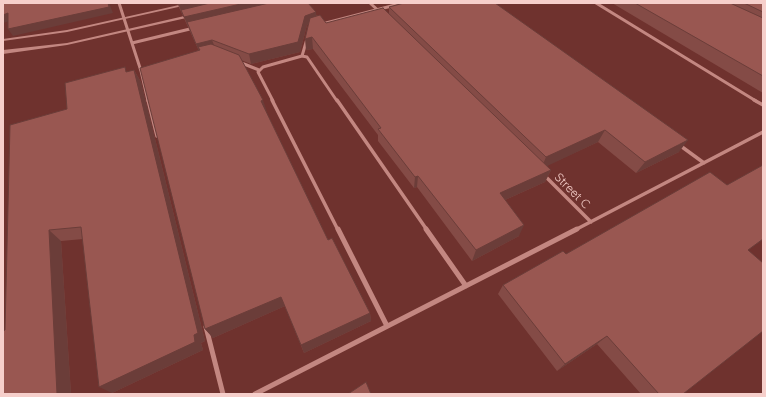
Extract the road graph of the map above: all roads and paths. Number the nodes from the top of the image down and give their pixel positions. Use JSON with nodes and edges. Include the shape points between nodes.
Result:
{"nodes":[{"id":1,"x":119,"y":3,"type":"edge"},
{"id":2,"x":194,"y":3,"type":"edge"},
{"id":3,"x":370,"y":3,"type":"edge"},
{"id":4,"x":403,"y":3,"type":"edge"},
{"id":5,"x":596,"y":3,"type":"edge"},
{"id":6,"x":377,"y":9,"type":"junction"},
{"id":7,"x":198,"y":14,"type":"edge"},
{"id":8,"x":382,"y":15,"type":"edge"},
{"id":9,"x":123,"y":19,"type":"junction"},
{"id":10,"x":317,"y":25,"type":"edge"},
{"id":11,"x":199,"y":27,"type":"edge"},
{"id":12,"x":128,"y":30,"type":"junction"},
{"id":13,"x":308,"y":35,"type":"edge"},
{"id":14,"x":3,"y":40,"type":"edge"},
{"id":15,"x":132,"y":43,"type":"junction"},
{"id":16,"x":3,"y":52,"type":"edge"},
{"id":17,"x":302,"y":56,"type":"junction"},
{"id":18,"x":237,"y":61,"type":"edge"},
{"id":19,"x":148,"y":69,"type":"edge"},
{"id":20,"x":259,"y":70,"type":"junction"},
{"id":21,"x":140,"y":71,"type":"junction"},
{"id":22,"x":763,"y":105,"type":"edge"},
{"id":23,"x":763,"y":132,"type":"edge"},
{"id":24,"x":158,"y":140,"type":"edge"},
{"id":25,"x":671,"y":140,"type":"edge"},
{"id":26,"x":704,"y":163,"type":"junction"},
{"id":27,"x":540,"y":172,"type":"edge"},
{"id":28,"x":591,"y":222,"type":"junction"},
{"id":29,"x":466,"y":286,"type":"junction"},
{"id":30,"x":206,"y":325,"type":"edge"},
{"id":31,"x":387,"y":326,"type":"junction"},
{"id":32,"x":223,"y":394,"type":"edge"},
{"id":33,"x":255,"y":394,"type":"edge"}],
"edges":[{"from":1,"to":9,"type":"street"},
{"from":2,"to":9,"type":"street"},
{"from":3,"to":6,"type":"street"},
{"from":4,"to":6,"type":"street"},
{"from":5,"to":22,"type":"street"},
{"from":6,"to":8,"type":"street"},
{"from":6,"to":10,"type":"street"},
{"from":7,"to":12,"type":"street"},
{"from":9,"to":12,"type":"street"},
{"from":9,"to":14,"type":"street","via":[[67,31]]},
{"from":11,"to":15,"type":"street"},
{"from":12,"to":15,"type":"street"},
{"from":12,"to":16,"type":"street","via":[[67,44]]},
{"from":13,"to":17,"type":"street"},
{"from":15,"to":21,"type":"street"},
{"from":17,"to":20,"type":"street"},
{"from":17,"to":29,"type":"street","via":[[307,57]]},
{"from":18,"to":20,"type":"street"},
{"from":19,"to":21,"type":"street"},
{"from":20,"to":31,"type":"street"},
{"from":21,"to":24,"type":"street"},
{"from":23,"to":26,"type":"street"},
{"from":25,"to":26,"type":"street"},
{"from":26,"to":28,"type":"street"},
{"from":27,"to":28,"type":"street","name":"Street C"},
{"from":28,"to":29,"type":"street"},
{"from":29,"to":31,"type":"street"},
{"from":30,"to":32,"type":"street"},
{"from":31,"to":33,"type":"street"}]}
